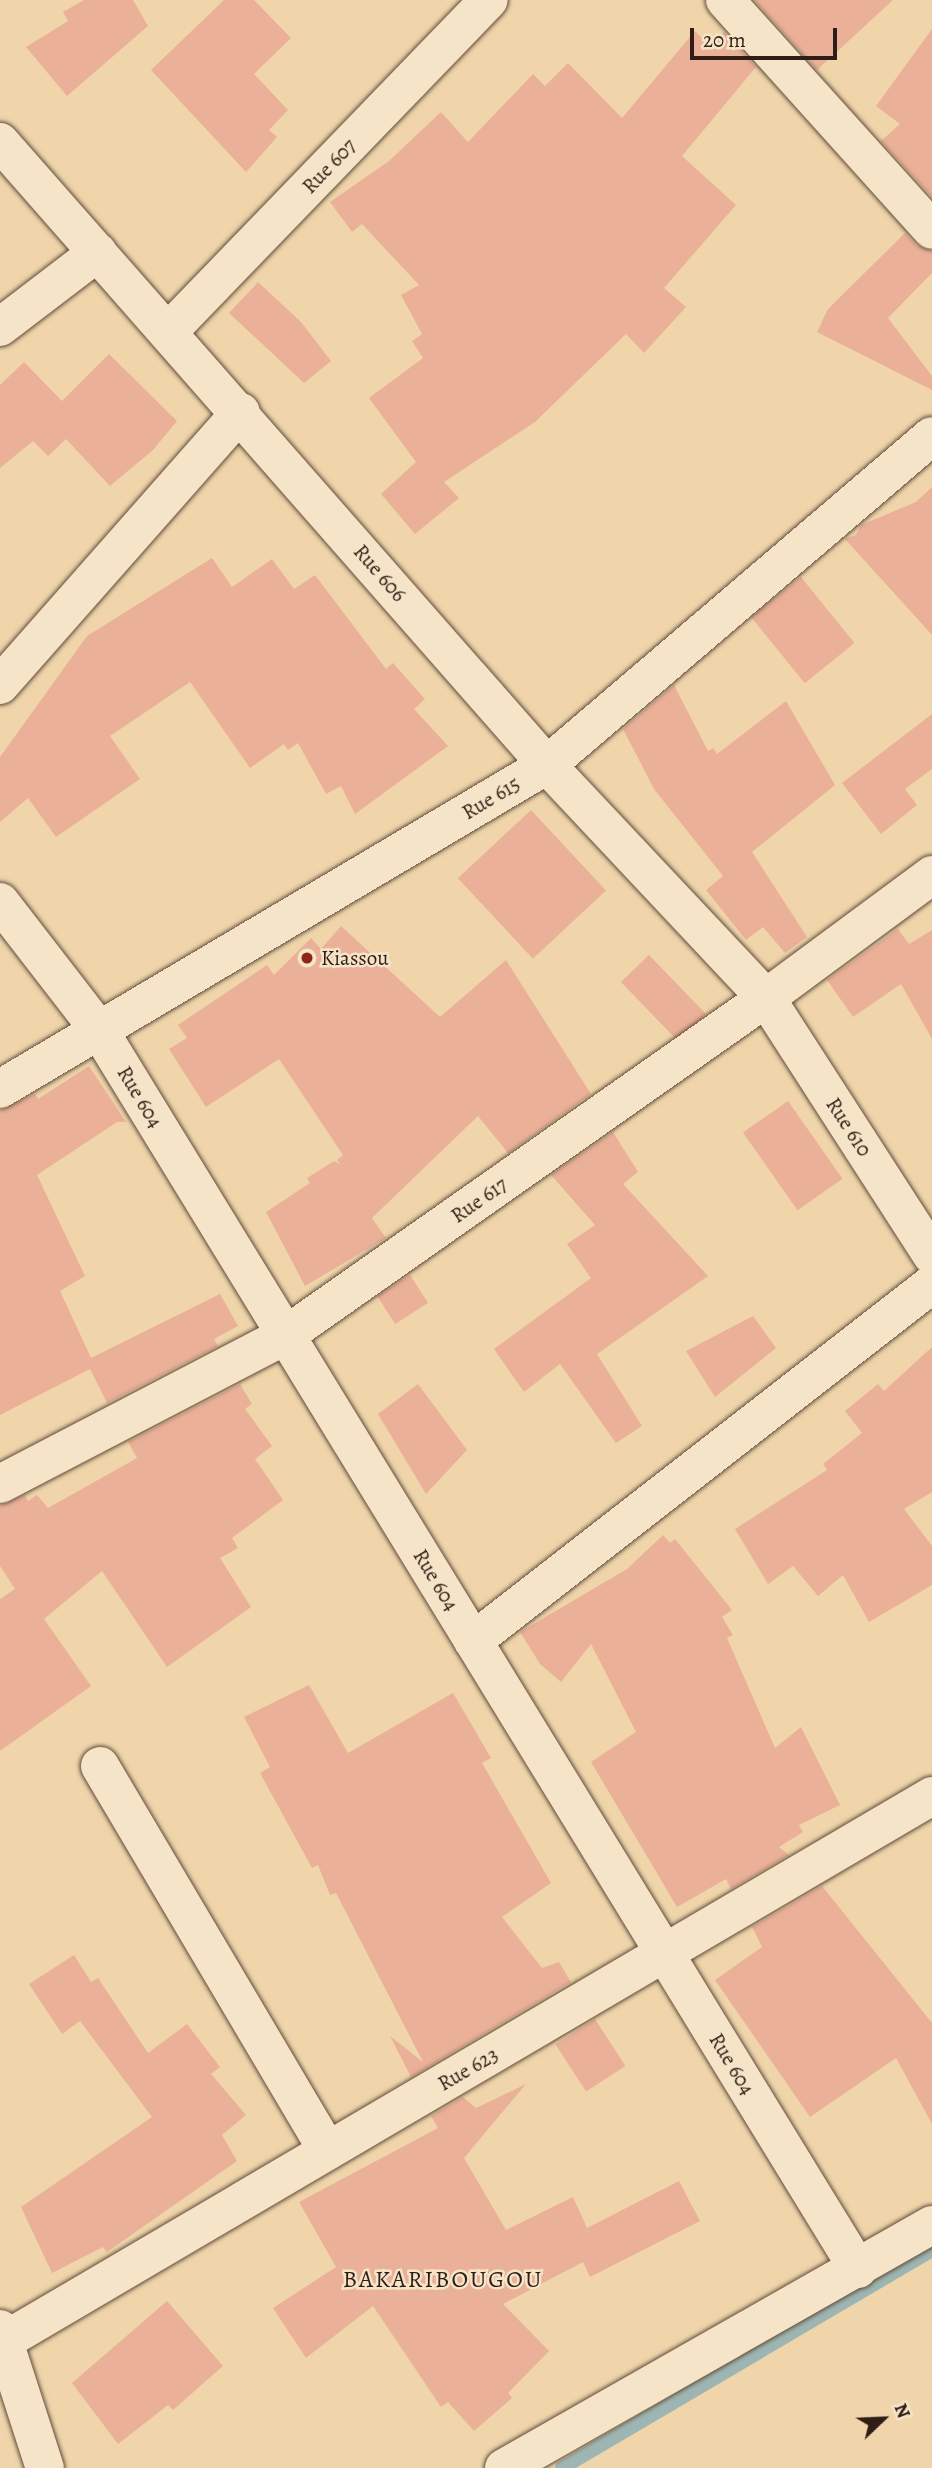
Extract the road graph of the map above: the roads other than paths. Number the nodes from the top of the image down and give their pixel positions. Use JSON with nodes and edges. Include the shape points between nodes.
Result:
{"nodes":[{"id":1,"x":725,"y":0,"type":"edge"},
{"id":2,"x":471,"y":6,"type":"edge"},
{"id":3,"x":0,"y":142,"type":"edge"},
{"id":4,"x":932,"y":230,"type":"edge"},
{"id":5,"x":98,"y":252,"type":"junction"},
{"id":6,"x":0,"y":327,"type":"edge"},
{"id":7,"x":169,"y":331,"type":"junction"},
{"id":8,"x":242,"y":412,"type":"junction"},
{"id":9,"x":932,"y":436,"type":"edge"},
{"id":10,"x":0,"y":685,"type":"edge"},
{"id":11,"x":547,"y":765,"type":"junction"},
{"id":12,"x":932,"y":875,"type":"edge"},
{"id":13,"x":0,"y":902,"type":"edge"},
{"id":14,"x":766,"y":998,"type":"junction"},
{"id":15,"x":99,"y":1030,"type":"junction"},
{"id":16,"x":0,"y":1089,"type":"edge"},
{"id":17,"x":932,"y":1256,"type":"edge"},
{"id":18,"x":932,"y":1284,"type":"edge"},
{"id":19,"x":286,"y":1335,"type":"junction"},
{"id":20,"x":0,"y":1484,"type":"edge"},
{"id":21,"x":473,"y":1641,"type":"junction"},
{"id":22,"x":100,"y":1766,"type":"dead end"},
{"id":23,"x":932,"y":1796,"type":"edge"},
{"id":24,"x":664,"y":1953,"type":"junction"},
{"id":25,"x":328,"y":2151,"type":"junction"},
{"id":26,"x":932,"y":2225,"type":"edge"},
{"id":27,"x":858,"y":2269,"type":"junction"},
{"id":28,"x":2,"y":2335,"type":"edge"},
{"id":29,"x":11,"y":2399,"type":"edge"},
{"id":30,"x":44,"y":2468,"type":"edge"},
{"id":31,"x":504,"y":2468,"type":"edge"}],
"edges":[{"from":1,"to":4,"type":"street"},
{"from":2,"to":7,"type":"street","name":"Rue 607"},
{"from":3,"to":5,"type":"street","name":"Rue 606"},
{"from":5,"to":6,"type":"street"},
{"from":5,"to":7,"type":"street","name":"Rue 606"},
{"from":7,"to":8,"type":"street","name":"Rue 606"},
{"from":8,"to":10,"type":"street"},
{"from":8,"to":11,"type":"street","name":"Rue 606"},
{"from":9,"to":11,"type":"street","name":"Rue 615"},
{"from":11,"to":14,"type":"street","name":"Rue 606"},
{"from":11,"to":15,"type":"street","name":"Rue 615"},
{"from":12,"to":14,"type":"street","name":"Rue 617"},
{"from":13,"to":15,"type":"street","name":"Rue 604"},
{"from":14,"to":17,"type":"street","name":"Rue 610"},
{"from":14,"to":19,"type":"street","name":"Rue 617"},
{"from":15,"to":16,"type":"street","name":"Rue 615"},
{"from":15,"to":19,"type":"street","name":"Rue 604"},
{"from":18,"to":21,"type":"street"},
{"from":19,"to":20,"type":"street","name":"Rue 617"},
{"from":19,"to":21,"type":"street","name":"Rue 604"},
{"from":21,"to":24,"type":"street","name":"Rue 604"},
{"from":22,"to":25,"type":"street"},
{"from":23,"to":24,"type":"street","name":"Rue 623"},
{"from":24,"to":25,"type":"street","name":"Rue 623"},
{"from":24,"to":27,"type":"street","name":"Rue 604"},
{"from":25,"to":28,"type":"street","name":"Rue 623"},
{"from":26,"to":27,"type":"street"},
{"from":27,"to":31,"type":"street"},
{"from":28,"to":29,"type":"street"},
{"from":29,"to":30,"type":"street"}]}
